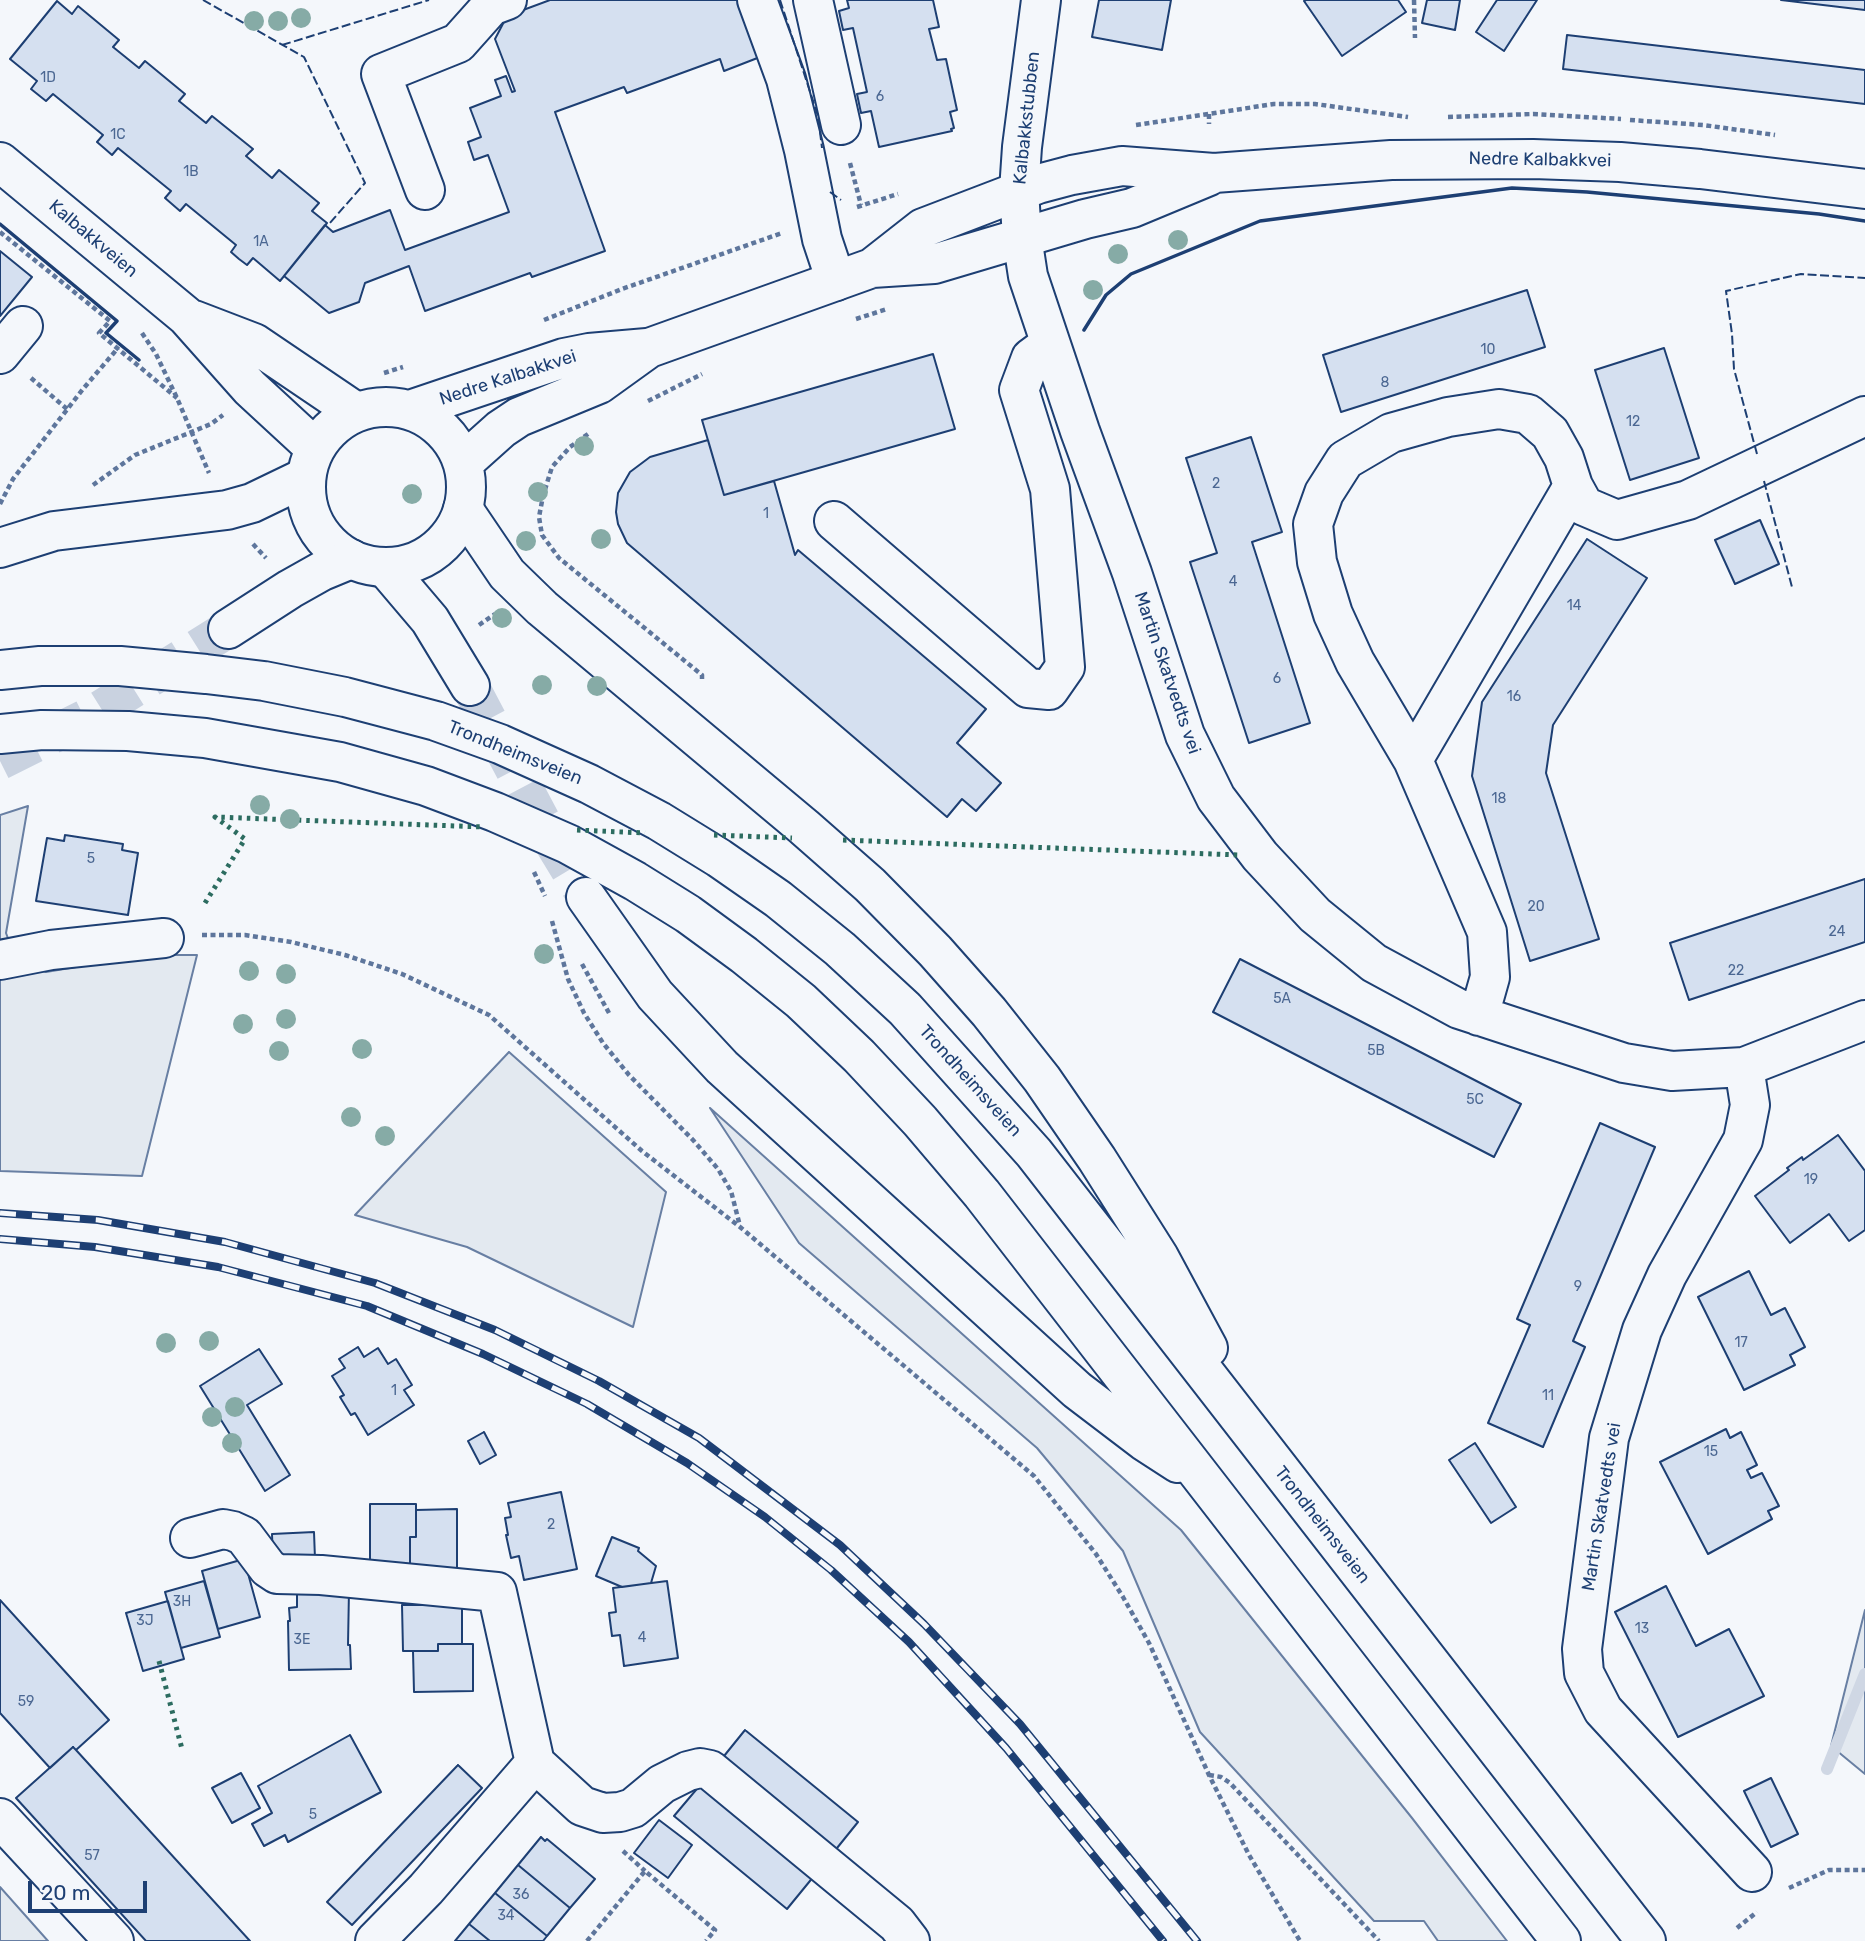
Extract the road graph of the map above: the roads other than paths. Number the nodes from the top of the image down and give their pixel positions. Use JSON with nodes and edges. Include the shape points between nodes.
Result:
{"nodes":[{"id":1,"x":507,"y":0,"type":"edge"},
{"id":2,"x":757,"y":0,"type":"edge"},
{"id":3,"x":813,"y":0,"type":"edge"},
{"id":4,"x":1041,"y":0,"type":"edge"},
{"id":5,"x":841,"y":125,"type":"dead end"},
{"id":6,"x":0,"y":162,"type":"edge"},
{"id":7,"x":1214,"y":173,"type":"junction"},
{"id":8,"x":1865,"y":189,"type":"edge"},
{"id":9,"x":425,"y":190,"type":"dead end"},
{"id":10,"x":1020,"y":191,"type":"junction"},
{"id":11,"x":1022,"y":237,"type":"junction"},
{"id":12,"x":872,"y":268,"type":"junction"},
{"id":13,"x":836,"y":281,"type":"junction"},
{"id":14,"x":186,"y":316,"type":"junction"},
{"id":15,"x":1050,"y":344,"type":"junction"},
{"id":16,"x":649,"y":348,"type":"junction"},
{"id":17,"x":411,"y":410,"type":"junction"},
{"id":18,"x":356,"y":412,"type":"junction"},
{"id":19,"x":1865,"y":416,"type":"edge"},
{"id":20,"x":311,"y":463,"type":"junction"},
{"id":21,"x":463,"y":463,"type":"junction"},
{"id":22,"x":1573,"y":486,"type":"junction"},
{"id":23,"x":463,"y":509,"type":"junction"},
{"id":24,"x":834,"y":521,"type":"dead end"},
{"id":25,"x":0,"y":548,"type":"edge"},
{"id":26,"x":368,"y":563,"type":"junction"},
{"id":27,"x":228,"y":629,"type":"tunnel mouth"},
{"id":28,"x":0,"y":670,"type":"edge"},
{"id":29,"x":470,"y":686,"type":"tunnel mouth"},
{"id":30,"x":0,"y":734,"type":"edge"},
{"id":31,"x":1413,"y":760,"type":"junction"},
{"id":32,"x":586,"y":897,"type":"tunnel mouth"},
{"id":33,"x":164,"y":938,"type":"road end"},
{"id":34,"x":0,"y":960,"type":"edge"},
{"id":35,"x":1479,"y":1016,"type":"junction"},
{"id":36,"x":1865,"y":1020,"type":"edge"},
{"id":37,"x":1744,"y":1068,"type":"junction"},
{"id":38,"x":1266,"y":1454,"type":"junction"},
{"id":39,"x":1205,"y":1481,"type":"junction"},
{"id":40,"x":190,"y":1538,"type":"dead end"},
{"id":41,"x":535,"y":1763,"type":"junction"},
{"id":42,"x":0,"y":1818,"type":"edge"},
{"id":43,"x":1766,"y":1890,"type":"road end"},
{"id":44,"x":114,"y":1941,"type":"edge"},
{"id":45,"x":375,"y":1941,"type":"edge"},
{"id":46,"x":911,"y":1941,"type":"edge"},
{"id":47,"x":1561,"y":1941,"type":"edge"},
{"id":48,"x":1646,"y":1941,"type":"edge"}],
"edges":[{"from":1,"to":9,"type":"main road","via":[[491,6],[458,43],[381,74]]},
{"from":2,"to":13,"type":"main road","via":[[786,79]]},
{"from":3,"to":5,"type":"main road"},
{"from":4,"to":10,"type":"main road","name":"Kalbakkstubben","via":[[1021,147]]},
{"from":6,"to":14,"type":"main road","name":"Kalbakkveien"},
{"from":7,"to":8,"type":"main road","name":"Nedre Kalbakkvei","via":[[1391,160],[1533,159],[1700,169]]},
{"from":7,"to":10,"type":"main road","name":"Nedre Kalbakkvei","via":[[1122,166]]},
{"from":7,"to":11,"type":"main road","name":"Nedre Kalbakkvei","via":[[1132,208]]},
{"from":10,"to":11,"type":"main road","name":"Kalbakkstubben"},
{"from":10,"to":12,"type":"main road","name":"Nedre Kalbakkvei","via":[[923,228]]},
{"from":11,"to":12,"type":"main road","name":"Nedre Kalbakkvei","via":[[934,264]]},
{"from":11,"to":15,"type":"main road","name":"Martin Skatvedts vei","via":[[1028,276]]},
{"from":12,"to":13,"type":"main road","name":"Nedre Kalbakkvei"},
{"from":13,"to":16,"type":"main road","name":"Nedre Kalbakkvei"},
{"from":14,"to":18,"type":"main road","name":"Kalbakkveien","via":[[254,343]]},
{"from":14,"to":20,"type":"main road","name":"Kalbakkveien"},
{"from":15,"to":24,"type":"main road","via":[[1031,358],[1019,390],[1050,489],[1065,667],[1049,690],[1028,688]]},
{"from":15,"to":35,"type":"main road","name":"Martin Skatvedts vei","via":[[1185,735],[1216,798],[1260,856],[1315,915],[1374,963]]},
{"from":16,"to":17,"type":"main road","name":"Nedre Kalbakkvei","via":[[564,358]]},
{"from":16,"to":21,"type":"main road","name":"Nedre Kalbakkvei","via":[[599,384],[519,416]]},
{"from":17,"to":18,"type":"main road","via":[[383,406]]},
{"from":17,"to":21,"type":"main road","via":[[452,440]]},
{"from":18,"to":20,"type":"main road","via":[[326,433]]},
{"from":19,"to":22,"type":"main road","via":[[1688,500],[1617,520],[1584,506]]},
{"from":20,"to":25,"type":"main road","via":[[252,503],[227,510],[54,531]]},
{"from":20,"to":26,"type":"main road","via":[[307,502],[316,525],[331,545]]},
{"from":21,"to":23,"type":"main road","via":[[467,486]]},
{"from":22,"to":31,"type":"main road"},
{"from":22,"to":31,"type":"main road","via":[[1550,433],[1528,414],[1499,409],[1448,416],[1391,433],[1345,460],[1324,493],[1313,524],[1317,562],[1334,614],[1354,662]]},
{"from":23,"to":26,"type":"main road","via":[[442,545],[425,557],[406,565]]},
{"from":23,"to":38,"type":"main road","via":[[507,574],[542,608],[870,885],[989,1012],[1042,1079],[1159,1257]]},
{"from":26,"to":27,"type":"main road","via":[[322,570]]},
{"from":26,"to":29,"type":"main road","via":[[430,620]]},
{"from":28,"to":38,"type":"main road","name":"Trondheimsveien","via":[[120,666],[264,681],[345,697],[500,744],[589,784],[719,858],[840,949],[959,1067],[1034,1153]]},
{"from":30,"to":39,"type":"main road","via":[[128,731],[205,738],[341,762],[495,812],[568,844],[635,881],[744,955],[859,1056],[982,1195]]},
{"from":31,"to":35,"type":"main road","via":[[1487,932],[1490,978]]},
{"from":32,"to":39,"type":"main road","via":[[655,995],[722,1067],[1077,1390]]},
{"from":33,"to":34,"type":"main road"},
{"from":35,"to":37,"type":"main road","name":"Martin Skatvedts vei","via":[[1624,1063],[1672,1071]]},
{"from":36,"to":37,"type":"main road","name":"Martin Skatvedts vei"},
{"from":37,"to":43,"type":"main road","name":"Martin Skatvedts vei","via":[[1749,1105],[1743,1140],[1667,1275],[1642,1330],[1612,1427],[1582,1649],[1584,1673],[1602,1710]]},
{"from":38,"to":48,"type":"main road","name":"Trondheimsveien"},
{"from":39,"to":47,"type":"main road"},
{"from":40,"to":41,"type":"main road","via":[[223,1528],[233,1531],[244,1536],[277,1574],[497,1592]]},
{"from":41,"to":45,"type":"main road"},
{"from":41,"to":46,"type":"main road","via":[[582,1806],[603,1813],[634,1808],[662,1784],[688,1771],[710,1770],[897,1924]]},
{"from":42,"to":44,"type":"main road"}]}
